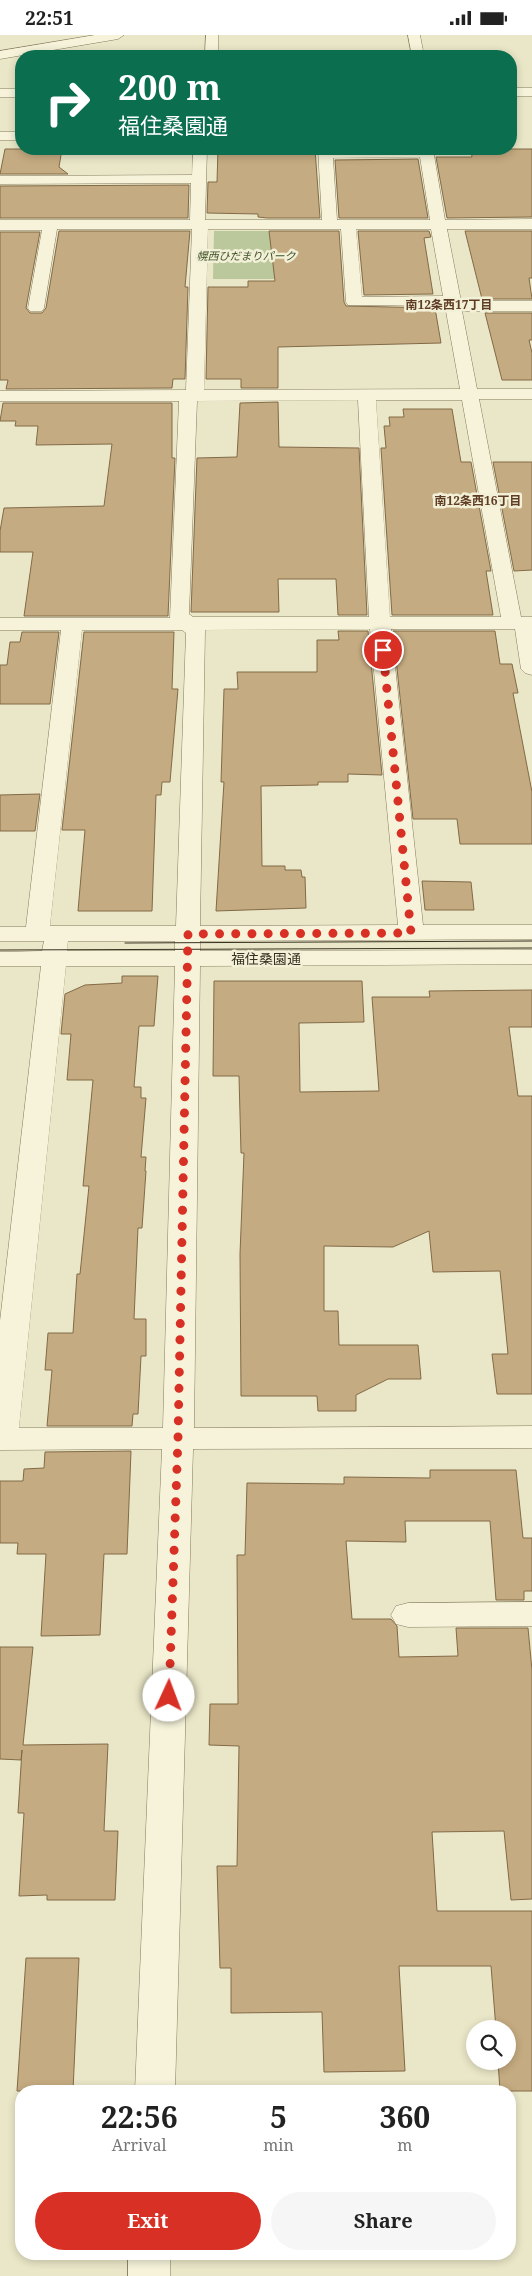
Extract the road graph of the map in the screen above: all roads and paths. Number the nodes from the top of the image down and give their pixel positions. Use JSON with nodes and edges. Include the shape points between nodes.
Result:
{"nodes":[{"id":1,"x":118,"y":35,"type":"edge"},
{"id":2,"x":212,"y":35,"type":"edge"},
{"id":3,"x":414,"y":35,"type":"edge"},
{"id":4,"x":30,"y":50,"type":"edge"},
{"id":5,"x":212,"y":50,"type":"edge"},
{"id":6,"x":417,"y":50,"type":"edge"},
{"id":7,"x":15,"y":52,"type":"edge"},
{"id":8,"x":0,"y":55,"type":"edge"},
{"id":9,"x":532,"y":92,"type":"edge"},
{"id":10,"x":517,"y":93,"type":"edge"},
{"id":11,"x":15,"y":94,"type":"edge"},
{"id":12,"x":0,"y":95,"type":"edge"},
{"id":13,"x":15,"y":136,"type":"edge"},
{"id":14,"x":0,"y":137,"type":"edge"},
{"id":15,"x":200,"y":155,"type":"edge"},
{"id":16,"x":325,"y":155,"type":"edge"},
{"id":17,"x":427,"y":155,"type":"edge"},
{"id":18,"x":199,"y":179,"type":"junction"},
{"id":19,"x":0,"y":180,"type":"edge"},
{"id":20,"x":438,"y":224,"type":"junction"},
{"id":21,"x":530,"y":224,"type":"edge"},
{"id":22,"x":0,"y":225,"type":"edge"},
{"id":23,"x":50,"y":225,"type":"junction"},
{"id":24,"x":198,"y":225,"type":"junction"},
{"id":25,"x":330,"y":225,"type":"junction"},
{"id":26,"x":348,"y":225,"type":"junction"},
{"id":27,"x":532,"y":242,"type":"edge"},
{"id":28,"x":454,"y":304,"type":"junction"},
{"id":29,"x":532,"y":306,"type":"edge"},
{"id":30,"x":36,"y":308,"type":"dead end"},
{"id":31,"x":470,"y":394,"type":"junction"},
{"id":32,"x":532,"y":394,"type":"edge"},
{"id":33,"x":192,"y":395,"type":"junction"},
{"id":34,"x":367,"y":395,"type":"junction"},
{"id":35,"x":0,"y":396,"type":"edge"},
{"id":36,"x":380,"y":623,"type":"junction"},
{"id":37,"x":523,"y":623,"type":"edge"},
{"id":38,"x":0,"y":624,"type":"edge"},
{"id":39,"x":72,"y":624,"type":"junction"},
{"id":40,"x":187,"y":624,"type":"junction"},
{"id":41,"x":532,"y":669,"type":"edge"},
{"id":42,"x":532,"y":932,"type":"edge"},
{"id":43,"x":411,"y":933,"type":"junction"},
{"id":44,"x":0,"y":934,"type":"edge"},
{"id":45,"x":50,"y":942,"type":"junction"},
{"id":46,"x":187,"y":946,"type":"junction"},
{"id":47,"x":532,"y":957,"type":"edge"},
{"id":48,"x":0,"y":959,"type":"edge"},
{"id":49,"x":532,"y":1437,"type":"edge"},
{"id":50,"x":178,"y":1438,"type":"junction"},
{"id":51,"x":1,"y":1439,"type":"edge"},
{"id":52,"x":532,"y":1614,"type":"edge"},
{"id":53,"x":408,"y":1615,"type":"dead end"},
{"id":54,"x":155,"y":2085,"type":"edge"},
{"id":55,"x":149,"y":2260,"type":"edge"},
{"id":56,"x":148,"y":2276,"type":"edge"}],
"edges":[{"from":1,"to":4,"type":"street"},
{"from":2,"to":5,"type":"street"},
{"from":3,"to":6,"type":"street"},
{"from":7,"to":8,"type":"street"},
{"from":9,"to":10,"type":"street"},
{"from":11,"to":12,"type":"street"},
{"from":13,"to":14,"type":"street"},
{"from":15,"to":18,"type":"street"},
{"from":16,"to":25,"type":"street"},
{"from":17,"to":20,"type":"street"},
{"from":18,"to":19,"type":"street"},
{"from":18,"to":24,"type":"street"},
{"from":20,"to":21,"type":"street"},
{"from":20,"to":26,"type":"street"},
{"from":20,"to":28,"type":"street"},
{"from":21,"to":27,"type":"street"},
{"from":22,"to":23,"type":"street"},
{"from":23,"to":24,"type":"street"},
{"from":23,"to":30,"type":"street"},
{"from":24,"to":25,"type":"street"},
{"from":24,"to":33,"type":"street"},
{"from":25,"to":26,"type":"street"},
{"from":26,"to":28,"type":"street","via":[[354,302]]},
{"from":28,"to":29,"type":"street"},
{"from":28,"to":31,"type":"street"},
{"from":31,"to":32,"type":"street"},
{"from":31,"to":34,"type":"street"},
{"from":31,"to":37,"type":"street"},
{"from":33,"to":34,"type":"street"},
{"from":33,"to":35,"type":"street"},
{"from":33,"to":40,"type":"street","via":[[179,616]]},
{"from":34,"to":36,"type":"street"},
{"from":36,"to":37,"type":"street"},
{"from":36,"to":40,"type":"street"},
{"from":36,"to":43,"type":"street"},
{"from":37,"to":41,"type":"street"},
{"from":38,"to":39,"type":"street"},
{"from":39,"to":40,"type":"street"},
{"from":39,"to":45,"type":"street"},
{"from":40,"to":46,"type":"street","via":[[196,631]]},
{"from":42,"to":43,"type":"street","name":"福住桑園通"},
{"from":43,"to":46,"type":"street","name":"福住桑園通"},
{"from":44,"to":45,"type":"street","name":"福住桑園通"},
{"from":45,"to":46,"type":"street","name":"福住桑園通"},
{"from":45,"to":48,"type":"street","name":"福住桑園通"},
{"from":45,"to":51,"type":"street"},
{"from":46,"to":47,"type":"street","name":"福住桑園通"},
{"from":46,"to":50,"type":"street"},
{"from":49,"to":50,"type":"street"},
{"from":50,"to":51,"type":"street"},
{"from":50,"to":54,"type":"street"},
{"from":52,"to":53,"type":"street"},
{"from":55,"to":56,"type":"street"}]}
